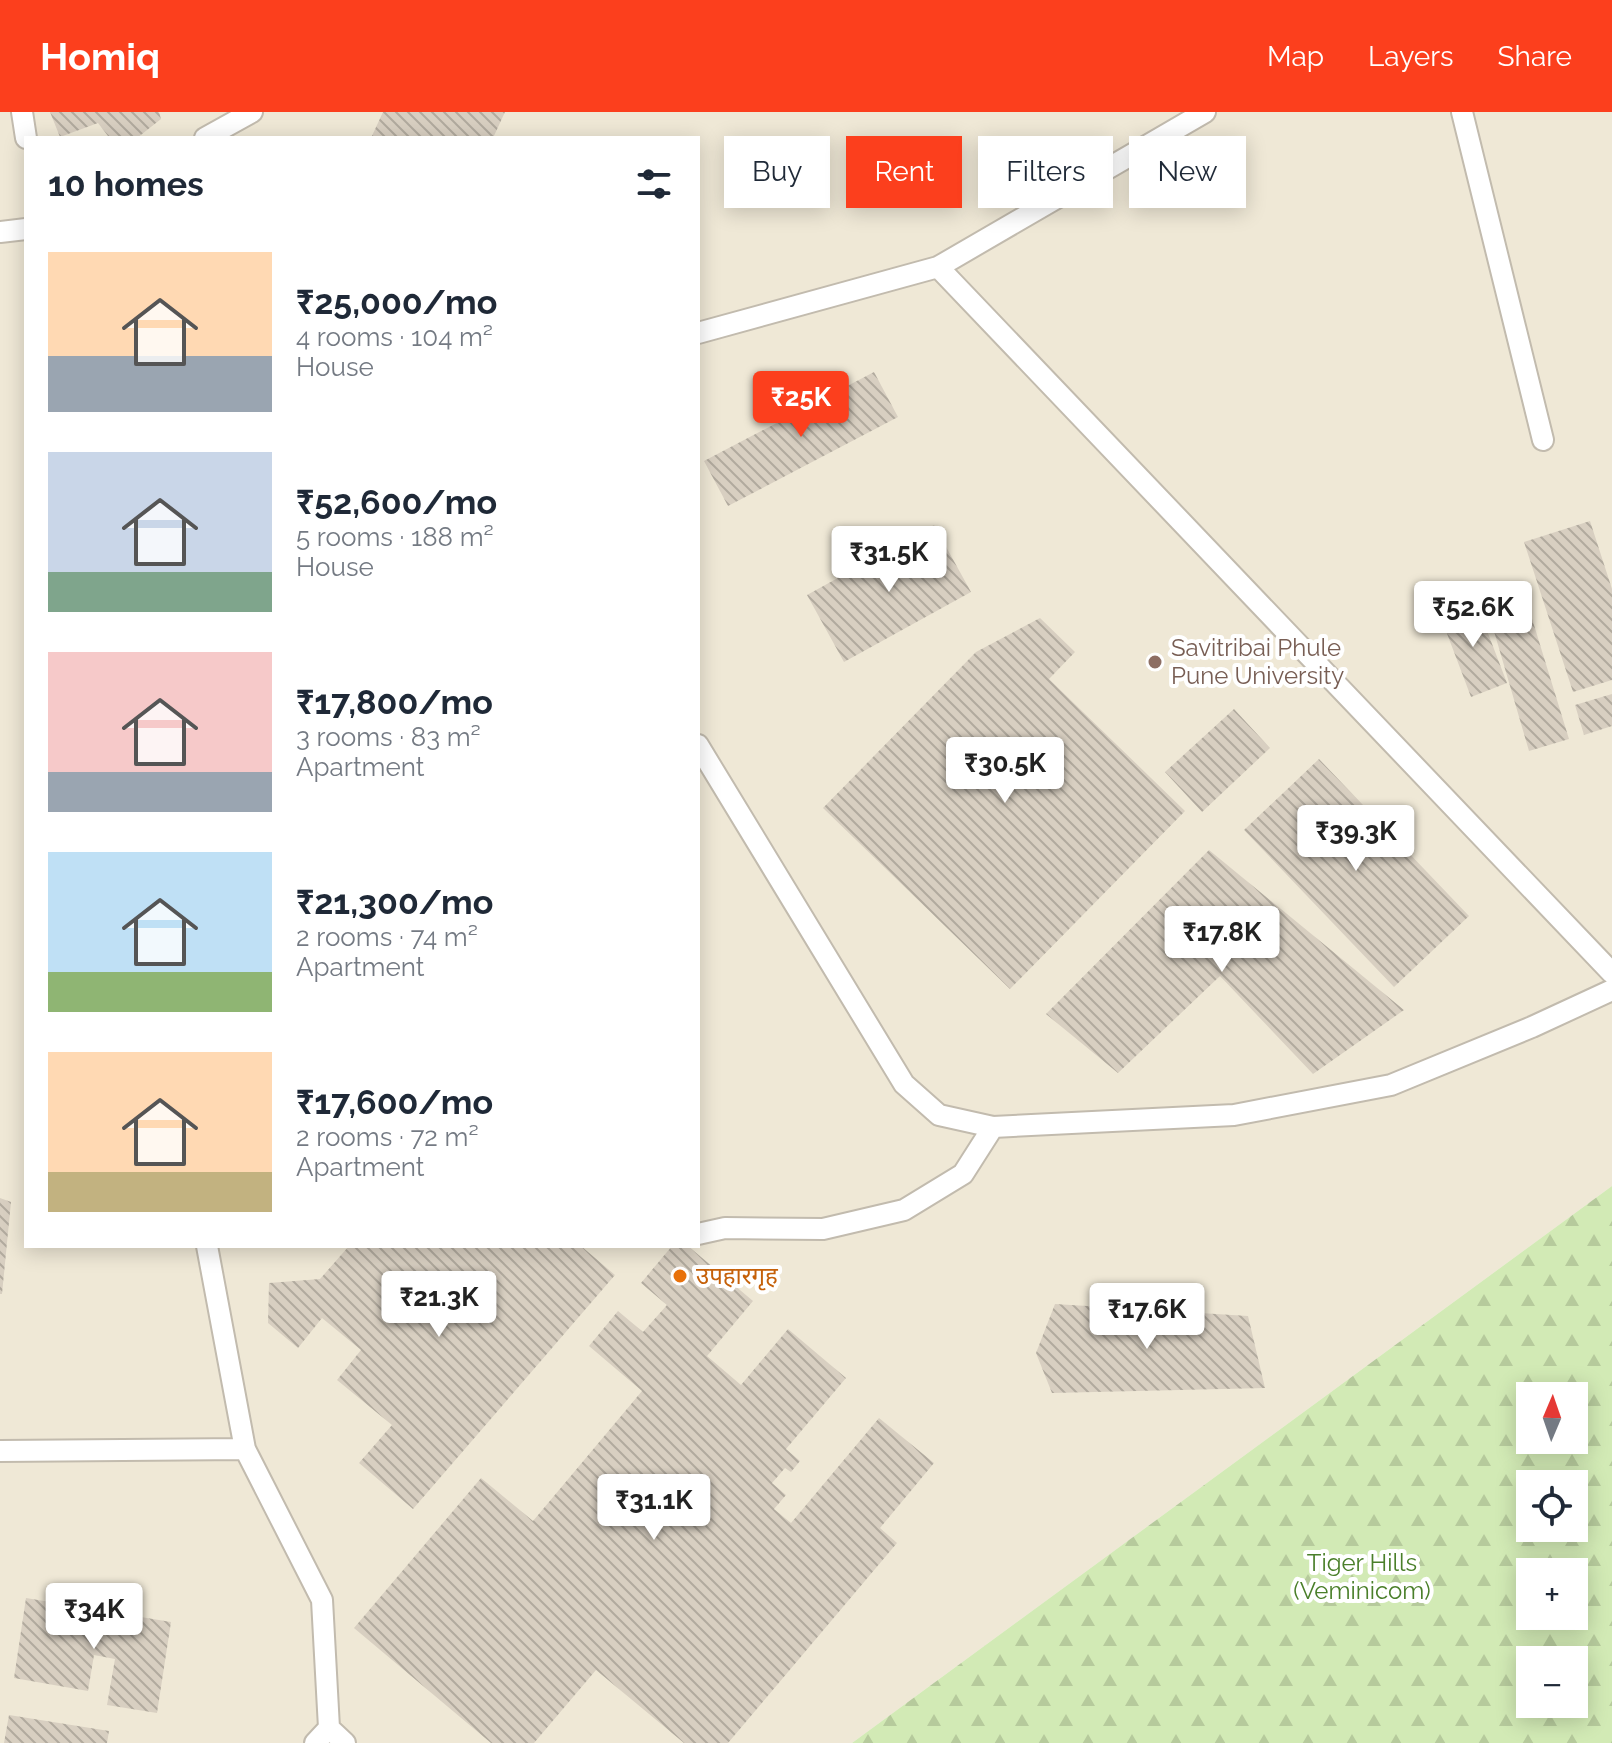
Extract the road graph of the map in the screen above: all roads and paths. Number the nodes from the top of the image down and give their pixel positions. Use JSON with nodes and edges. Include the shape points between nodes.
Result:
{"nodes":[{"id":1,"x":22,"y":112,"type":"edge"},
{"id":2,"x":252,"y":112,"type":"edge"},
{"id":3,"x":1205,"y":112,"type":"edge"},
{"id":4,"x":1462,"y":112,"type":"edge"},
{"id":5,"x":26,"y":136,"type":"edge"},
{"id":6,"x":209,"y":136,"type":"edge"},
{"id":7,"x":24,"y":229,"type":"edge"},
{"id":8,"x":0,"y":232,"type":"edge"},
{"id":9,"x":938,"y":267,"type":"junction"},
{"id":10,"x":700,"y":332,"type":"edge"},
{"id":11,"x":1543,"y":440,"type":"dead end"},
{"id":12,"x":700,"y":748,"type":"edge"},
{"id":13,"x":1612,"y":973,"type":"edge"},
{"id":14,"x":1612,"y":990,"type":"edge"},
{"id":15,"x":993,"y":1127,"type":"junction"},
{"id":16,"x":700,"y":1234,"type":"edge"},
{"id":17,"x":207,"y":1248,"type":"edge"},
{"id":18,"x":245,"y":1449,"type":"junction"},
{"id":19,"x":0,"y":1451,"type":"edge"},
{"id":20,"x":322,"y":1736,"type":"edge"},
{"id":21,"x":345,"y":1743,"type":"edge"}],
"edges":[{"from":1,"to":5,"type":"lane"},
{"from":2,"to":6,"type":"lane"},
{"from":3,"to":9,"type":"lane"},
{"from":4,"to":11,"type":"lane"},
{"from":7,"to":8,"type":"lane"},
{"from":9,"to":10,"type":"lane"},
{"from":9,"to":13,"type":"lane"},
{"from":12,"to":15,"type":"lane","via":[[904,1084],[939,1115]]},
{"from":14,"to":15,"type":"lane","via":[[1391,1085],[1234,1115]]},
{"from":15,"to":16,"type":"lane","via":[[963,1174],[904,1210],[823,1229],[725,1228]]},
{"from":17,"to":18,"type":"lane"},
{"from":18,"to":19,"type":"lane"},
{"from":18,"to":20,"type":"lane","via":[[322,1600]]},
{"from":20,"to":21,"type":"lane"}]}
